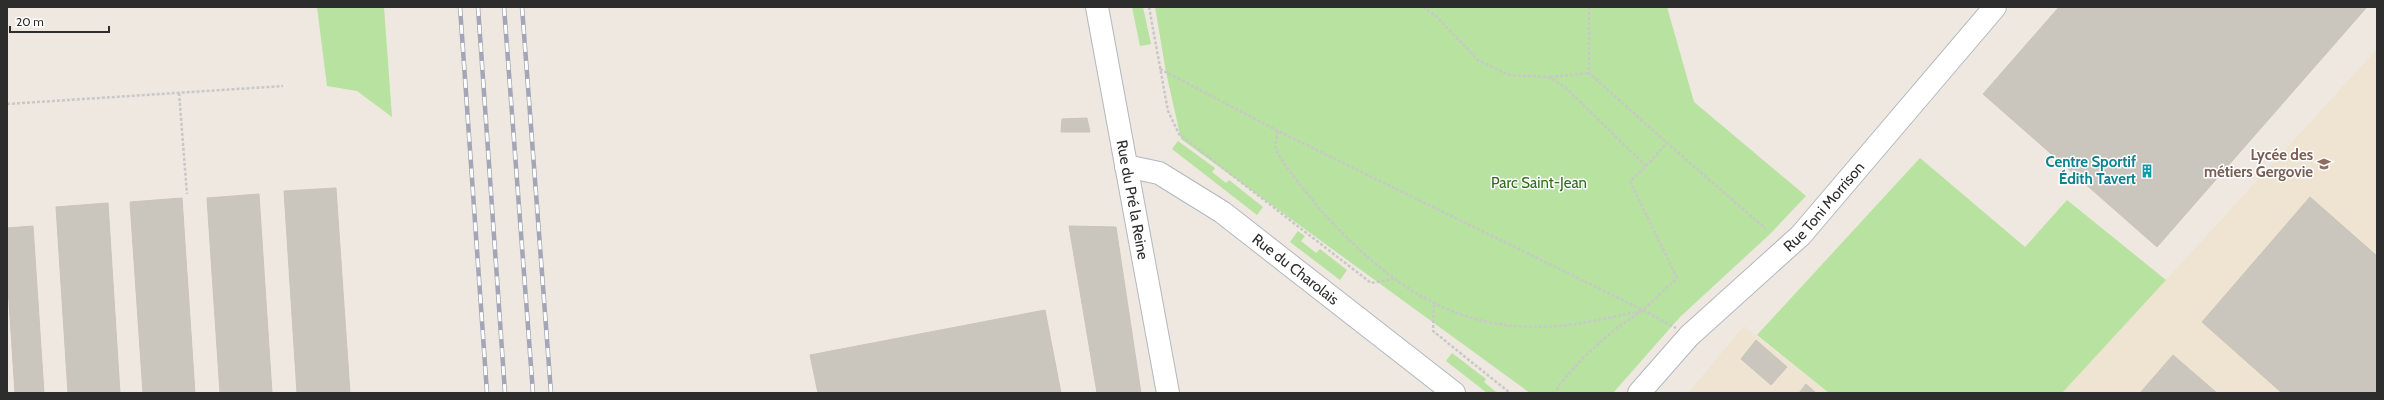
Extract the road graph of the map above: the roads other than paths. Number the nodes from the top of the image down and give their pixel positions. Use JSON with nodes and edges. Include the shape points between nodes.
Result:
{"nodes":[{"id":1,"x":1097,"y":7,"type":"edge"},
{"id":2,"x":1995,"y":7,"type":"edge"},
{"id":3,"x":1126,"y":166,"type":"junction"},
{"id":4,"x":1168,"y":393,"type":"edge"},
{"id":5,"x":1454,"y":393,"type":"edge"},
{"id":6,"x":1639,"y":393,"type":"edge"}],
"edges":[{"from":1,"to":3,"type":"street","name":"Rue du Pré la Reine"},
{"from":2,"to":6,"type":"street","name":"Rue Toni Morrison","via":[[1801,235],[1688,336]]},
{"from":3,"to":4,"type":"street","name":"Rue du Pré la Reine"},
{"from":3,"to":5,"type":"street","name":"Rue du Charolais","via":[[1159,173],[1222,212]]}]}
